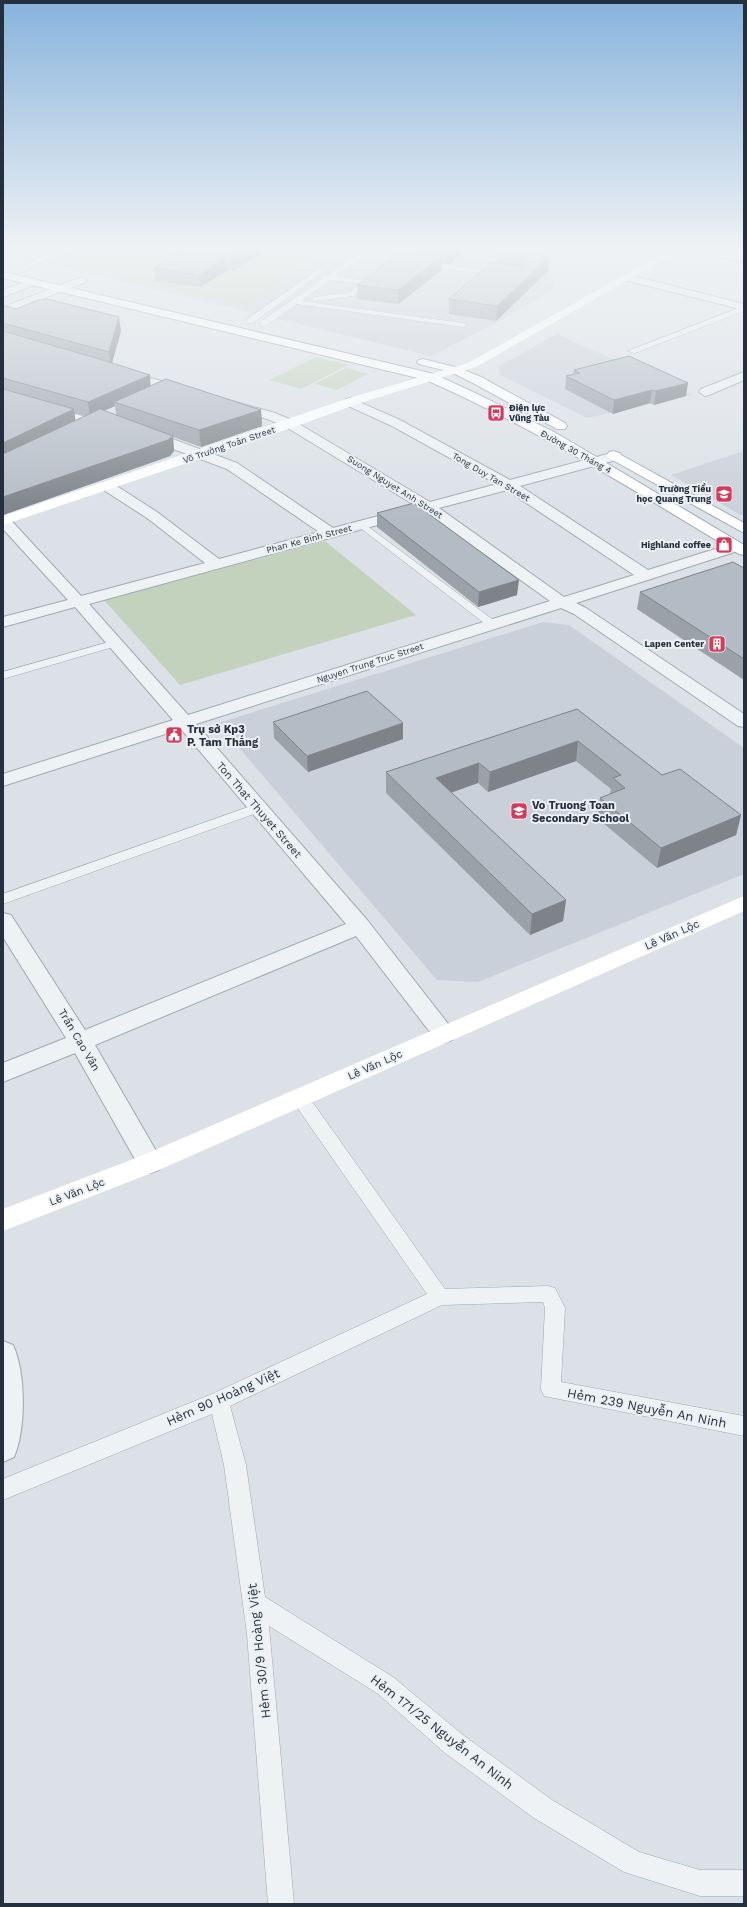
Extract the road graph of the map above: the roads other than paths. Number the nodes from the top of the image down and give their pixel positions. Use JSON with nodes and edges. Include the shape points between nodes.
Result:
{"nodes":[{"id":1,"x":270,"y":339,"type":"edge"},
{"id":2,"x":519,"y":339,"type":"edge"},
{"id":3,"x":661,"y":339,"type":"edge"},
{"id":4,"x":632,"y":350,"type":"dead end"},
{"id":5,"x":409,"y":359,"type":"dead end"},
{"id":6,"x":455,"y":370,"type":"junction"},
{"id":7,"x":111,"y":372,"type":"edge"},
{"id":8,"x":744,"y":376,"type":"edge"},
{"id":9,"x":430,"y":377,"type":"junction"},
{"id":10,"x":170,"y":388,"type":"junction"},
{"id":11,"x":705,"y":392,"type":"dead end"},
{"id":12,"x":199,"y":396,"type":"edge"},
{"id":13,"x":3,"y":397,"type":"edge"},
{"id":14,"x":150,"y":397,"type":"edge"},
{"id":15,"x":220,"y":402,"type":"edge"},
{"id":16,"x":350,"y":402,"type":"junction"},
{"id":17,"x":22,"y":403,"type":"junction"},
{"id":18,"x":3,"y":412,"type":"edge"},
{"id":19,"x":290,"y":424,"type":"junction"},
{"id":20,"x":130,"y":428,"type":"edge"},
{"id":21,"x":78,"y":430,"type":"edge"},
{"id":22,"x":574,"y":433,"type":"dead end"},
{"id":23,"x":202,"y":454,"type":"junction"},
{"id":24,"x":599,"y":455,"type":"junction"},
{"id":25,"x":616,"y":456,"type":"joint"},
{"id":26,"x":509,"y":485,"type":"junction"},
{"id":27,"x":107,"y":486,"type":"junction"},
{"id":28,"x":428,"y":507,"type":"junction"},
{"id":29,"x":4,"y":520,"type":"edge"},
{"id":30,"x":362,"y":525,"type":"junction"},
{"id":31,"x":744,"y":529,"type":"edge"},
{"id":32,"x":331,"y":533,"type":"junction"},
{"id":33,"x":740,"y":549,"type":"edge"},
{"id":34,"x":216,"y":564,"type":"junction"},
{"id":35,"x":646,"y":576,"type":"junction"},
{"id":36,"x":79,"y":601,"type":"junction"},
{"id":37,"x":562,"y":602,"type":"junction"},
{"id":38,"x":3,"y":622,"type":"edge"},
{"id":39,"x":492,"y":624,"type":"junction"},
{"id":40,"x":116,"y":643,"type":"junction"},
{"id":41,"x":3,"y":676,"type":"edge"},
{"id":42,"x":744,"y":722,"type":"edge"},
{"id":43,"x":184,"y":723,"type":"junction"},
{"id":44,"x":3,"y":780,"type":"edge"},
{"id":45,"x":257,"y":808,"type":"junction"},
{"id":46,"x":3,"y":899,"type":"edge"},
{"id":47,"x":744,"y":903,"type":"edge"},
{"id":48,"x":3,"y":920,"type":"edge"},
{"id":49,"x":360,"y":926,"type":"junction"},
{"id":50,"x":444,"y":1034,"type":"junction"},
{"id":51,"x":81,"y":1042,"type":"junction"},
{"id":52,"x":3,"y":1073,"type":"edge"},
{"id":53,"x":300,"y":1098,"type":"junction"},
{"id":54,"x":150,"y":1163,"type":"junction"},
{"id":55,"x":3,"y":1220,"type":"edge"},
{"id":56,"x":440,"y":1297,"type":"junction"},
{"id":57,"x":3,"y":1354,"type":"edge"},
{"id":58,"x":219,"y":1401,"type":"junction"},
{"id":59,"x":744,"y":1426,"type":"edge"},
{"id":60,"x":3,"y":1447,"type":"edge"},
{"id":61,"x":3,"y":1490,"type":"edge"},
{"id":62,"x":255,"y":1604,"type":"junction"},
{"id":63,"x":744,"y":1883,"type":"edge"},
{"id":64,"x":280,"y":1904,"type":"edge"}],
"edges":[{"from":1,"to":9,"type":"main road","name":"Đường 30 Tháng 4"},
{"from":2,"to":6,"type":"main road","name":"Võ Trường Toản Street","via":[[472,365]]},
{"from":3,"to":4,"type":"lane"},
{"from":5,"to":6,"type":"main road","name":"Đường 30 Tháng 4"},
{"from":6,"to":9,"type":"main road","name":"Võ Trường Toản Street"},
{"from":6,"to":22,"type":"main road","name":"Đường 30 Tháng 4"},
{"from":7,"to":10,"type":"street"},
{"from":8,"to":11,"type":"street"},
{"from":9,"to":16,"type":"main road","name":"Võ Trường Toản Street"},
{"from":9,"to":24,"type":"main road","name":"Đường 30 Tháng 4"},
{"from":10,"to":12,"type":"street"},
{"from":10,"to":14,"type":"street"},
{"from":13,"to":17,"type":"street"},
{"from":15,"to":19,"type":"street","name":"Suong Nguyet Anh Street"},
{"from":16,"to":19,"type":"main road","name":"Võ Trường Toản Street"},
{"from":16,"to":26,"type":"street","name":"Tong Duy Tan Street","via":[[396,423]]},
{"from":17,"to":18,"type":"street"},
{"from":17,"to":21,"type":"street","via":[[96,421]]},
{"from":19,"to":23,"type":"main road","name":"Võ Trường Toản Street"},
{"from":19,"to":28,"type":"street","name":"Suong Nguyet Anh Street"},
{"from":20,"to":23,"type":"street"},
{"from":23,"to":27,"type":"main road","name":"Võ Trường Toản Street"},
{"from":23,"to":32,"type":"street","via":[[232,466]]},
{"from":24,"to":25,"type":"street","name":"Phan Ke Binh Street"},
{"from":24,"to":26,"type":"street","name":"Phan Ke Binh Street"},
{"from":24,"to":33,"type":"main road","name":"Đường 30 Tháng 4"},
{"from":25,"to":31,"type":"main road","name":"Đường 30 Tháng 4"},
{"from":26,"to":28,"type":"street","name":"Phan Ke Binh Street"},
{"from":26,"to":35,"type":"street","name":"Tong Duy Tan Street"},
{"from":27,"to":29,"type":"main road","name":"Võ Trường Toản Street"},
{"from":27,"to":34,"type":"street","via":[[152,515]]},
{"from":28,"to":30,"type":"street","name":"Phan Ke Binh Street"},
{"from":28,"to":37,"type":"street","name":"Suong Nguyet Anh Street"},
{"from":29,"to":36,"type":"street","name":"Ton That Thuyet Street"},
{"from":30,"to":32,"type":"street","name":"Phan Ke Binh Street"},
{"from":30,"to":39,"type":"lane"},
{"from":32,"to":34,"type":"street","name":"Phan Ke Binh Street"},
{"from":33,"to":35,"type":"street","name":"Nguyen Trung Truc Street"},
{"from":34,"to":36,"type":"street","name":"Phan Ke Binh Street"},
{"from":35,"to":37,"type":"street","name":"Nguyen Trung Truc Street"},
{"from":36,"to":38,"type":"street","name":"Phan Ke Binh Street"},
{"from":36,"to":40,"type":"street","name":"Ton That Thuyet Street"},
{"from":37,"to":39,"type":"street","name":"Nguyen Trung Truc Street"},
{"from":37,"to":42,"type":"street","name":"Suong Nguyet Anh Street","via":[[580,611]]},
{"from":39,"to":43,"type":"street","name":"Nguyen Trung Truc Street"},
{"from":40,"to":41,"type":"lane"},
{"from":40,"to":43,"type":"street","name":"Ton That Thuyet Street"},
{"from":43,"to":44,"type":"street","name":"Nguyen Trung Truc Street"},
{"from":43,"to":45,"type":"street","name":"Ton That Thuyet Street"},
{"from":45,"to":46,"type":"lane"},
{"from":45,"to":49,"type":"street","name":"Ton That Thuyet Street"},
{"from":47,"to":50,"type":"main road","name":"Lê Văn Lộc"},
{"from":48,"to":51,"type":"street","name":"Trần Cao Vân"},
{"from":49,"to":50,"type":"street","name":"Ton That Thuyet Street"},
{"from":49,"to":51,"type":"street"},
{"from":50,"to":53,"type":"main road","name":"Lê Văn Lộc"},
{"from":51,"to":52,"type":"street"},
{"from":51,"to":54,"type":"street","name":"Trần Cao Vân"},
{"from":53,"to":54,"type":"main road","name":"Lê Văn Lộc"},
{"from":53,"to":56,"type":"lane"},
{"from":54,"to":55,"type":"main road","name":"Lê Văn Lộc"},
{"from":56,"to":58,"type":"lane","name":"Hẻm 90 Hoàng Việt"},
{"from":56,"to":59,"type":"lane","name":"Hẻm 239 Nguyễn An Ninh","via":[[548,1294],[555,1308],[551,1390]]},
{"from":57,"to":60,"type":"street","via":[[8,1382]]},
{"from":58,"to":61,"type":"lane","name":"Hẻm 90 Hoàng Việt"},
{"from":58,"to":62,"type":"lane","name":"Hẻm 30/9 Hoàng Việt","via":[[235,1466]]},
{"from":62,"to":63,"type":"lane","name":"Hẻm 171/25 Nguyễn An Ninh","via":[[385,1685],[454,1744],[543,1809],[633,1863],[700,1883]]},
{"from":62,"to":64,"type":"lane","name":"Hẻm 30/9 Hoàng Việt","via":[[260,1634]]}]}
